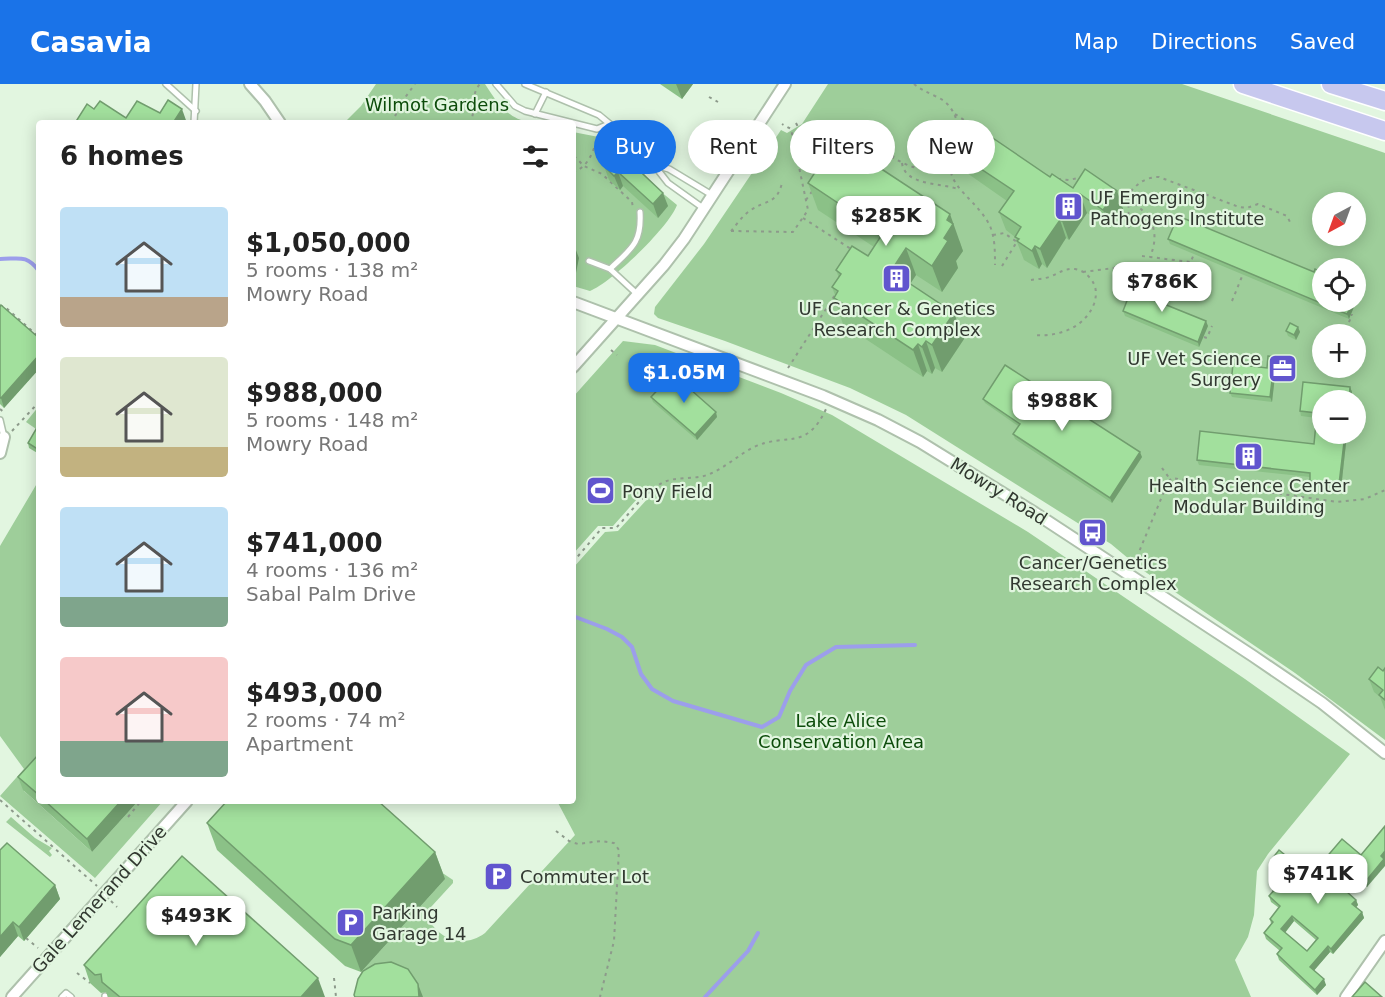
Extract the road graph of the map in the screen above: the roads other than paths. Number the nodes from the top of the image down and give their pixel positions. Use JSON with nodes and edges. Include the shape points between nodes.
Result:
{"nodes":[{"id":1,"x":166,"y":84,"type":"edge"},
{"id":2,"x":196,"y":84,"type":"edge"},
{"id":3,"x":250,"y":84,"type":"edge"},
{"id":4,"x":496,"y":84,"type":"edge"},
{"id":5,"x":525,"y":84,"type":"edge"},
{"id":6,"x":785,"y":84,"type":"edge"},
{"id":7,"x":1243,"y":84,"type":"edge"},
{"id":8,"x":1331,"y":84,"type":"edge"},
{"id":9,"x":546,"y":92,"type":"junction"},
{"id":10,"x":1385,"y":101,"type":"edge"},
{"id":11,"x":196,"y":111,"type":"junction"},
{"id":12,"x":535,"y":114,"type":"junction"},
{"id":13,"x":194,"y":120,"type":"edge"},
{"id":14,"x":278,"y":120,"type":"edge"},
{"id":15,"x":560,"y":120,"type":"edge"},
{"id":16,"x":605,"y":120,"type":"edge"},
{"id":17,"x":576,"y":124,"type":"edge"},
{"id":18,"x":594,"y":128,"type":"edge"},
{"id":19,"x":1385,"y":131,"type":"edge"},
{"id":20,"x":676,"y":173,"type":"edge"},
{"id":21,"x":661,"y":174,"type":"edge"},
{"id":22,"x":712,"y":195,"type":"junction"},
{"id":23,"x":703,"y":208,"type":"junction"},
{"id":24,"x":640,"y":212,"type":"dead end"},
{"id":25,"x":589,"y":261,"type":"dead end"},
{"id":26,"x":609,"y":269,"type":"junction"},
{"id":27,"x":637,"y":294,"type":"junction"},
{"id":28,"x":576,"y":303,"type":"edge"},
{"id":29,"x":615,"y":319,"type":"junction"},
{"id":30,"x":576,"y":364,"type":"edge"},
{"id":31,"x":0,"y":420,"type":"edge"},
{"id":32,"x":4,"y":437,"type":"joint"},
{"id":33,"x":0,"y":453,"type":"edge"},
{"id":34,"x":1385,"y":753,"type":"edge"},
{"id":35,"x":184,"y":804,"type":"edge"},
{"id":36,"x":1385,"y":941,"type":"edge"},
{"id":37,"x":12,"y":997,"type":"edge"},
{"id":38,"x":62,"y":997,"type":"edge"},
{"id":39,"x":70,"y":997,"type":"edge"},
{"id":40,"x":1346,"y":997,"type":"edge"}],
"edges":[{"from":1,"to":11,"type":"lane"},
{"from":2,"to":11,"type":"lane"},
{"from":3,"to":14,"type":"street"},
{"from":4,"to":12,"type":"lane","via":[[515,106]]},
{"from":5,"to":9,"type":"lane"},
{"from":6,"to":22,"type":"street"},
{"from":7,"to":19,"type":"main road"},
{"from":8,"to":10,"type":"main road"},
{"from":9,"to":12,"type":"lane"},
{"from":9,"to":16,"type":"lane"},
{"from":11,"to":13,"type":"lane"},
{"from":12,"to":15,"type":"lane"},
{"from":17,"to":18,"type":"lane"},
{"from":20,"to":22,"type":"lane"},
{"from":21,"to":23,"type":"lane"},
{"from":22,"to":23,"type":"street"},
{"from":23,"to":27,"type":"street","via":[[684,239]]},
{"from":24,"to":26,"type":"lane","via":[[639,236]]},
{"from":25,"to":26,"type":"lane"},
{"from":26,"to":27,"type":"lane"},
{"from":27,"to":29,"type":"street"},
{"from":28,"to":29,"type":"street","name":"Mowry Road"},
{"from":29,"to":30,"type":"street"},
{"from":29,"to":34,"type":"street","name":"Mowry Road","via":[[823,396],[920,442],[1245,651],[1322,703]]},
{"from":31,"to":32,"type":"lane"},
{"from":32,"to":33,"type":"street"},
{"from":35,"to":37,"type":"street","name":"Gale Lemerand Drive"},
{"from":36,"to":40,"type":"street"},
{"from":38,"to":39,"type":"lane","via":[[66,993]]}]}
